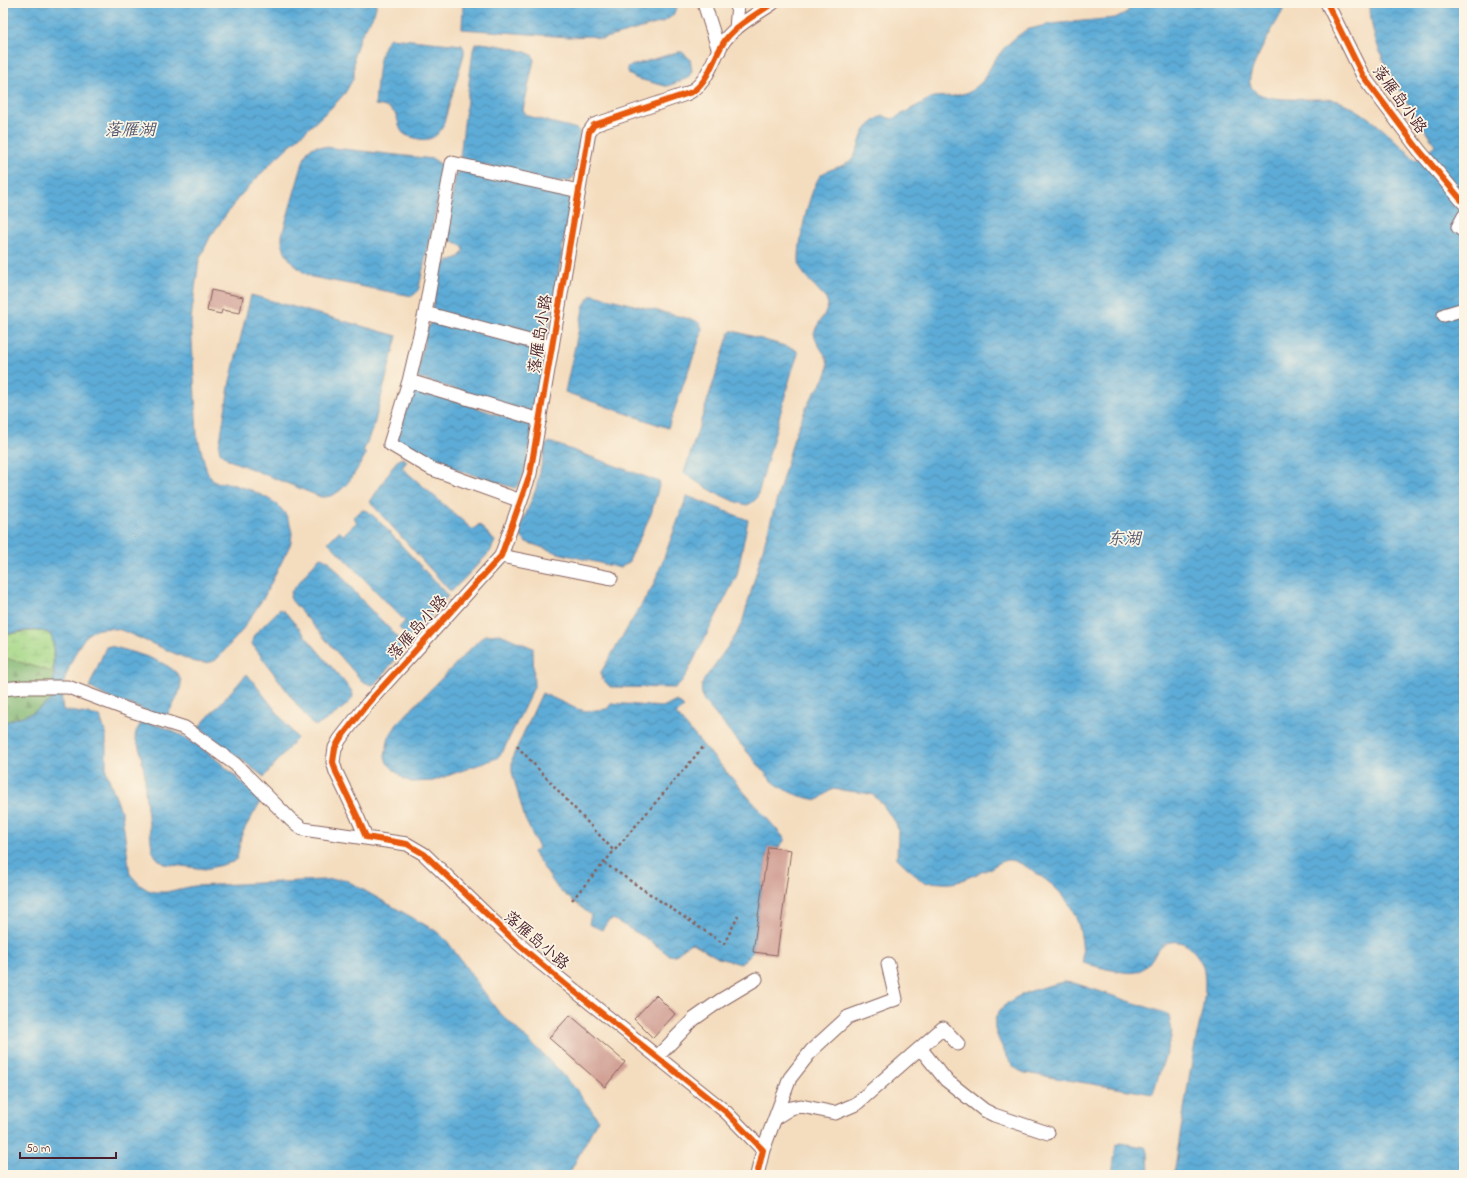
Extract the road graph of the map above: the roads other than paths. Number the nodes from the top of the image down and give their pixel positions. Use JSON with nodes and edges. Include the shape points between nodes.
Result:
{"nodes":[{"id":1,"x":704,"y":3,"type":"edge"},
{"id":2,"x":738,"y":3,"type":"edge"},
{"id":3,"x":773,"y":3,"type":"edge"},
{"id":4,"x":1327,"y":3,"type":"edge"},
{"id":5,"x":736,"y":29,"type":"junction"},
{"id":6,"x":719,"y":50,"type":"junction"},
{"id":7,"x":579,"y":191,"type":"junction"},
{"id":8,"x":1462,"y":201,"type":"edge"},
{"id":9,"x":1464,"y":216,"type":"edge"},
{"id":10,"x":1464,"y":231,"type":"edge"},
{"id":11,"x":1464,"y":309,"type":"edge"},
{"id":12,"x":425,"y":314,"type":"junction"},
{"id":13,"x":1444,"y":315,"type":"dead end"},
{"id":14,"x":552,"y":347,"type":"junction"},
{"id":15,"x":408,"y":381,"type":"junction"},
{"id":16,"x":540,"y":420,"type":"junction"},
{"id":17,"x":521,"y":501,"type":"junction"},
{"id":18,"x":501,"y":556,"type":"junction"},
{"id":19,"x":611,"y":578,"type":"dead end"},
{"id":20,"x":3,"y":689,"type":"edge"},
{"id":21,"x":366,"y":837,"type":"junction"},
{"id":22,"x":888,"y":964,"type":"dead end"},
{"id":23,"x":756,"y":979,"type":"dead end"},
{"id":24,"x":958,"y":1044,"type":"dead end"},
{"id":25,"x":920,"y":1048,"type":"junction"},
{"id":26,"x":657,"y":1057,"type":"junction"},
{"id":27,"x":775,"y":1118,"type":"junction"},
{"id":28,"x":1048,"y":1133,"type":"dead end"},
{"id":29,"x":763,"y":1150,"type":"junction"},
{"id":30,"x":756,"y":1175,"type":"edge"}],
"edges":[{"from":1,"to":6,"type":"street"},
{"from":2,"to":5,"type":"street"},
{"from":3,"to":5,"type":"street","name":"落雁岛小路"},
{"from":4,"to":8,"type":"street","name":"落雁岛小路","via":[[1363,76],[1419,150]]},
{"from":5,"to":6,"type":"street","name":"落雁岛小路"},
{"from":6,"to":7,"type":"street","name":"落雁岛小路","via":[[704,80],[692,92],[594,124],[589,132]]},
{"from":7,"to":12,"type":"street","via":[[452,163]]},
{"from":7,"to":14,"type":"street","name":"落雁岛小路"},
{"from":9,"to":10,"type":"street","via":[[1458,227]]},
{"from":11,"to":13,"type":"street"},
{"from":12,"to":14,"type":"street"},
{"from":12,"to":15,"type":"street"},
{"from":14,"to":16,"type":"street","name":"落雁岛小路"},
{"from":15,"to":16,"type":"street"},
{"from":15,"to":17,"type":"street","via":[[390,444],[432,469]]},
{"from":16,"to":17,"type":"street","name":"落雁岛小路","via":[[530,474]]},
{"from":17,"to":18,"type":"street","name":"落雁岛小路"},
{"from":18,"to":19,"type":"street"},
{"from":18,"to":21,"type":"street","name":"落雁岛小路","via":[[368,703],[335,748],[333,762],[336,772]]},
{"from":20,"to":21,"type":"street","via":[[68,687],[185,728],[234,764],[303,829]]},
{"from":21,"to":26,"type":"street","name":"落雁岛小路","via":[[407,844],[424,854],[533,957]]},
{"from":22,"to":27,"type":"street","via":[[896,999],[848,1017],[812,1050],[790,1078]]},
{"from":23,"to":26,"type":"street","via":[[694,1019]]},
{"from":24,"to":25,"type":"street","via":[[943,1028]]},
{"from":25,"to":27,"type":"street","via":[[850,1107],[835,1113],[796,1106]]},
{"from":25,"to":28,"type":"street","via":[[946,1080],[984,1110]]},
{"from":26,"to":29,"type":"street","name":"落雁岛小路","via":[[726,1112]]},
{"from":27,"to":29,"type":"street"},
{"from":29,"to":30,"type":"street"}]}
